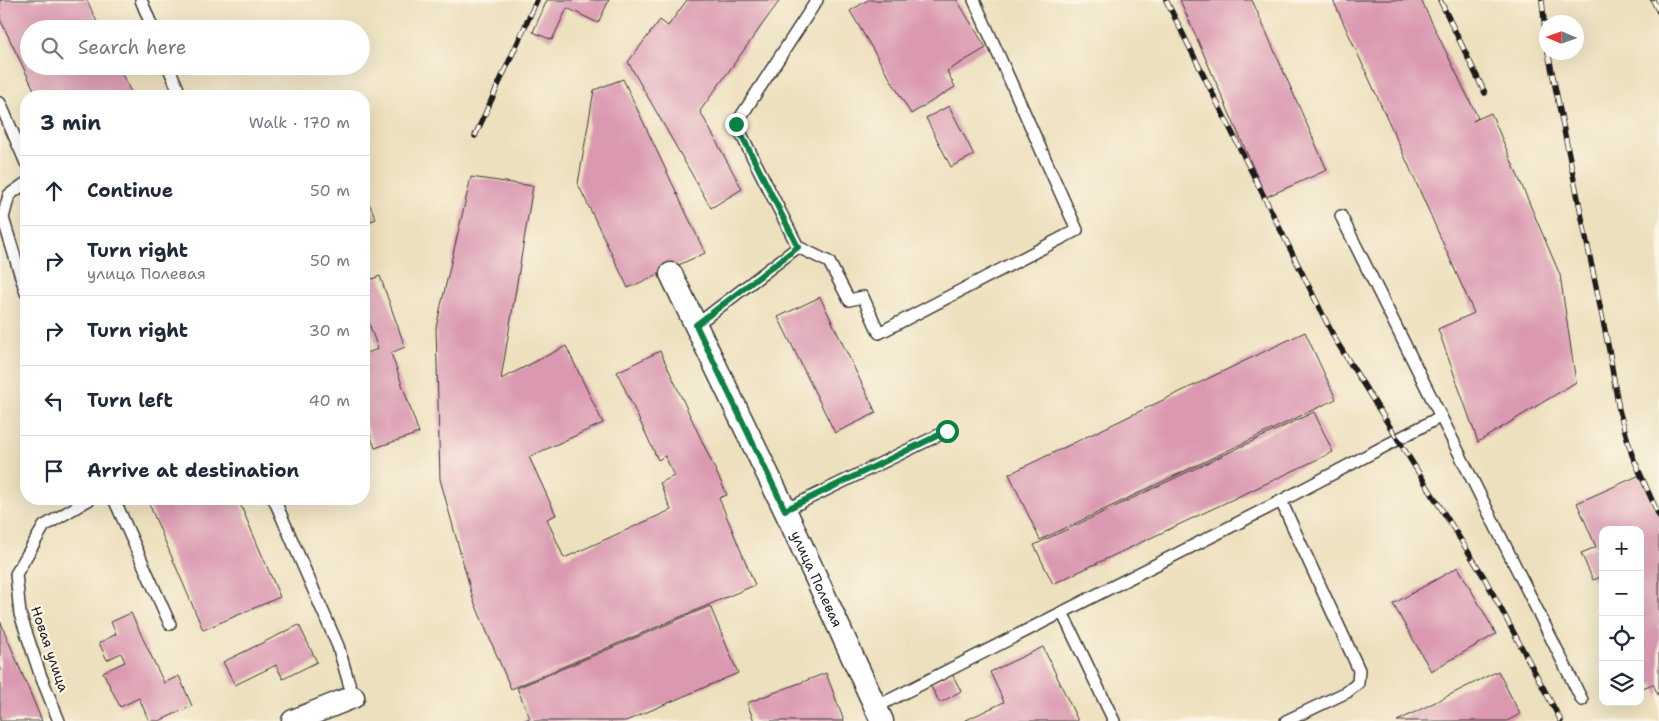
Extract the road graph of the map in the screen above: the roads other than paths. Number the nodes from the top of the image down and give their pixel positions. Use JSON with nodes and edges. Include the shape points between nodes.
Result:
{"nodes":[{"id":1,"x":141,"y":0,"type":"edge"},
{"id":2,"x":818,"y":0,"type":"edge"},
{"id":3,"x":974,"y":0,"type":"edge"},
{"id":4,"x":149,"y":20,"type":"edge"},
{"id":5,"x":172,"y":75,"type":"edge"},
{"id":6,"x":178,"y":90,"type":"edge"},
{"id":7,"x":2,"y":108,"type":"edge"},
{"id":8,"x":20,"y":149,"type":"edge"},
{"id":9,"x":20,"y":188,"type":"edge"},
{"id":10,"x":1341,"y":216,"type":"dead end"},
{"id":11,"x":798,"y":247,"type":"junction"},
{"id":12,"x":20,"y":274,"type":"edge"},
{"id":13,"x":671,"y":274,"type":"dead end"},
{"id":14,"x":696,"y":325,"type":"junction"},
{"id":15,"x":1440,"y":416,"type":"junction"},
{"id":16,"x":947,"y":431,"type":"dead end"},
{"id":17,"x":1281,"y":501,"type":"junction"},
{"id":18,"x":80,"y":505,"type":"edge"},
{"id":19,"x":117,"y":505,"type":"edge"},
{"id":20,"x":277,"y":505,"type":"edge"},
{"id":21,"x":785,"y":510,"type":"junction"},
{"id":22,"x":1062,"y":612,"type":"junction"},
{"id":23,"x":170,"y":624,"type":"dead end"},
{"id":24,"x":353,"y":697,"type":"joint"},
{"id":25,"x":1582,"y":700,"type":"dead end"},
{"id":26,"x":879,"y":714,"type":"edge"},
{"id":27,"x":59,"y":721,"type":"edge"},
{"id":28,"x":293,"y":721,"type":"edge"},
{"id":29,"x":1114,"y":721,"type":"edge"},
{"id":30,"x":1286,"y":721,"type":"edge"}],
"edges":[{"from":1,"to":4,"type":"lane"},
{"from":2,"to":11,"type":"lane","via":[[736,124]]},
{"from":3,"to":11,"type":"lane","via":[[1077,230],[880,333],[863,297],[848,300],[830,262]]},
{"from":5,"to":6,"type":"lane"},
{"from":7,"to":8,"type":"lane"},
{"from":9,"to":12,"type":"lane","via":[[9,196],[3,218]]},
{"from":10,"to":15,"type":"lane"},
{"from":11,"to":14,"type":"lane"},
{"from":13,"to":14,"type":"street","name":"улица Полевая"},
{"from":14,"to":21,"type":"street","name":"улица Полевая"},
{"from":15,"to":17,"type":"lane"},
{"from":15,"to":25,"type":"lane"},
{"from":16,"to":21,"type":"lane"},
{"from":17,"to":22,"type":"lane"},
{"from":17,"to":30,"type":"lane","via":[[1359,670],[1358,683],[1347,692]]},
{"from":18,"to":27,"type":"lane","name":"Новая улица","via":[[44,526],[16,574],[20,614]]},
{"from":19,"to":23,"type":"lane"},
{"from":20,"to":24,"type":"lane","via":[[338,646]]},
{"from":21,"to":26,"type":"street","name":"улица Полевая"},
{"from":22,"to":26,"type":"lane"},
{"from":22,"to":29,"type":"lane"},
{"from":24,"to":28,"type":"street"}]}
